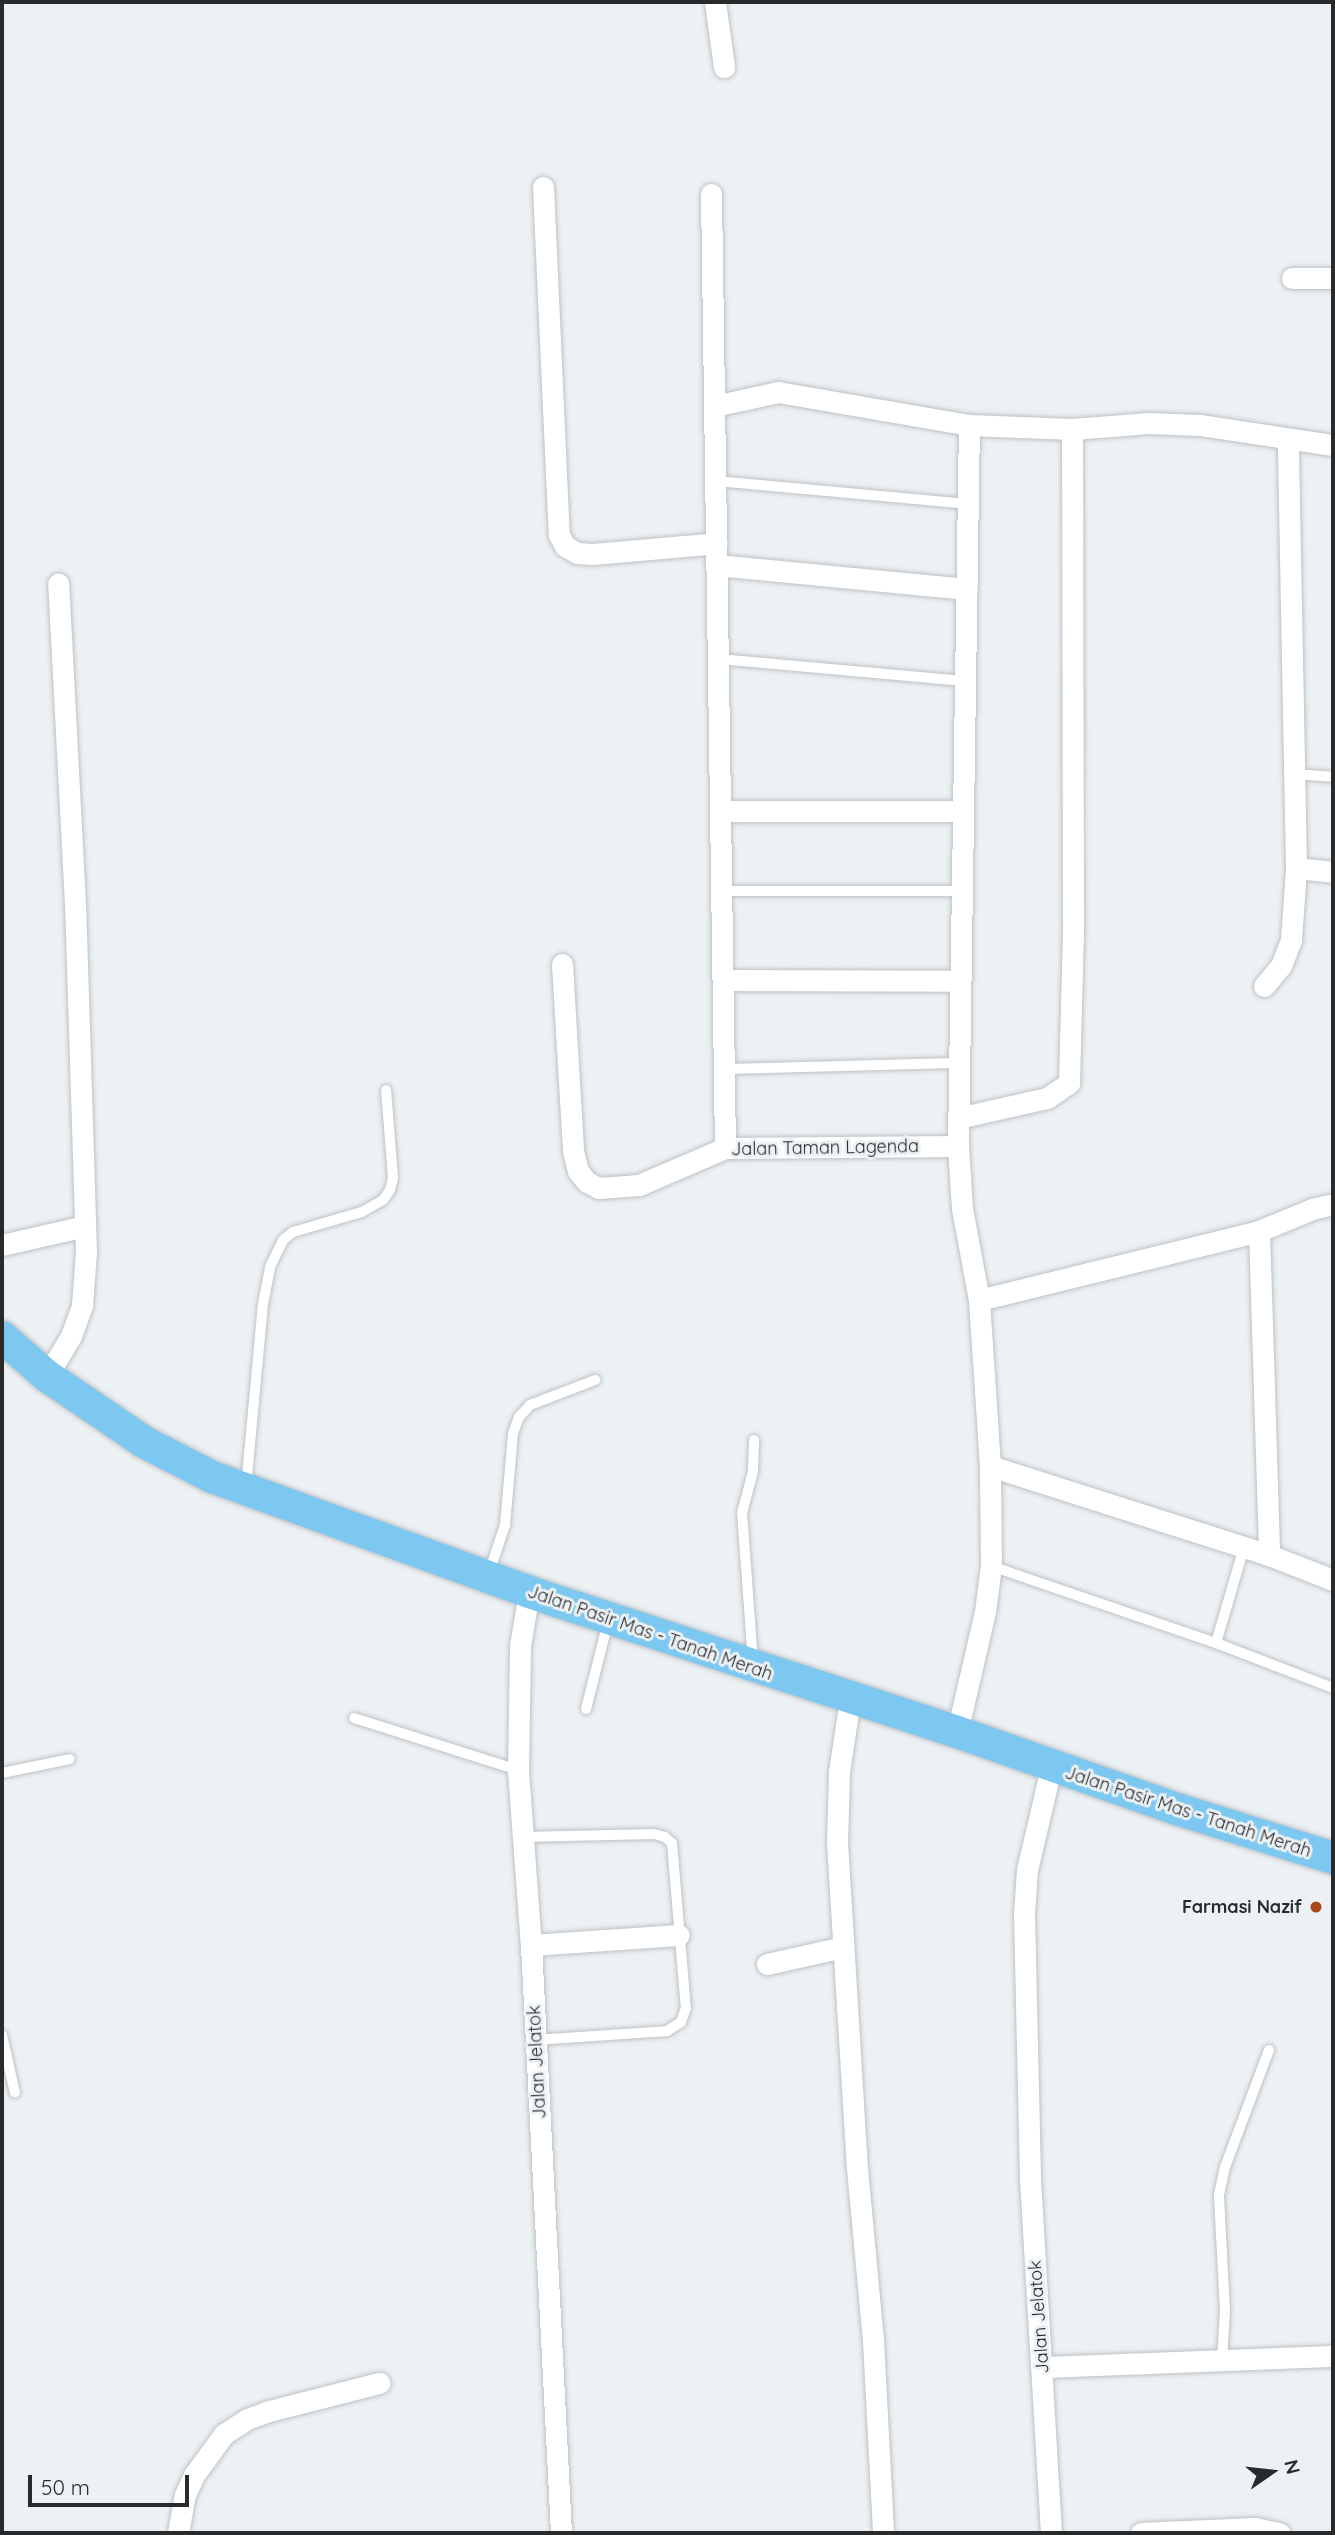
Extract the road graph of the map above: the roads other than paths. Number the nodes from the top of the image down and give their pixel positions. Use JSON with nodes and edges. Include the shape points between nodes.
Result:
{"nodes":[{"id":1,"x":715,"y":2,"type":"edge"},
{"id":2,"x":724,"y":66,"type":"dead end"},
{"id":3,"x":542,"y":187,"type":"dead end"},
{"id":4,"x":711,"y":194,"type":"dead end"},
{"id":5,"x":1292,"y":278,"type":"dead end"},
{"id":6,"x":1333,"y":278,"type":"edge"},
{"id":7,"x":715,"y":406,"type":"junction"},
{"id":8,"x":969,"y":425,"type":"junction"},
{"id":9,"x":1072,"y":429,"type":"junction"},
{"id":10,"x":1288,"y":439,"type":"junction"},
{"id":11,"x":1333,"y":446,"type":"edge"},
{"id":12,"x":716,"y":481,"type":"junction"},
{"id":13,"x":968,"y":504,"type":"junction"},
{"id":14,"x":717,"y":543,"type":"junction"},
{"id":15,"x":717,"y":565,"type":"junction"},
{"id":16,"x":58,"y":583,"type":"dead end"},
{"id":17,"x":967,"y":589,"type":"junction"},
{"id":18,"x":718,"y":659,"type":"junction"},
{"id":19,"x":965,"y":681,"type":"junction"},
{"id":20,"x":1294,"y":774,"type":"junction"},
{"id":21,"x":1333,"y":777,"type":"edge"},
{"id":22,"x":720,"y":811,"type":"junction"},
{"id":23,"x":963,"y":811,"type":"junction"},
{"id":24,"x":1296,"y":868,"type":"junction"},
{"id":25,"x":1333,"y":872,"type":"edge"},
{"id":26,"x":722,"y":891,"type":"junction"},
{"id":27,"x":962,"y":891,"type":"junction"},
{"id":28,"x":562,"y":964,"type":"dead end"},
{"id":29,"x":723,"y":980,"type":"junction"},
{"id":30,"x":960,"y":981,"type":"junction"},
{"id":31,"x":1264,"y":986,"type":"dead end"},
{"id":32,"x":959,"y":1063,"type":"junction"},
{"id":33,"x":724,"y":1069,"type":"junction"},
{"id":34,"x":386,"y":1090,"type":"dead end"},
{"id":35,"x":958,"y":1118,"type":"junction"},
{"id":36,"x":958,"y":1146,"type":"junction"},
{"id":37,"x":725,"y":1148,"type":"junction"},
{"id":38,"x":1333,"y":1204,"type":"edge"},
{"id":39,"x":85,"y":1226,"type":"junction"},
{"id":40,"x":1259,"y":1231,"type":"junction"},
{"id":41,"x":2,"y":1245,"type":"edge"},
{"id":42,"x":979,"y":1300,"type":"junction"},
{"id":43,"x":2,"y":1337,"type":"edge"},
{"id":44,"x":47,"y":1376,"type":"junction"},
{"id":45,"x":595,"y":1380,"type":"dead end"},
{"id":46,"x":754,"y":1440,"type":"dead end"},
{"id":47,"x":990,"y":1466,"type":"junction"},
{"id":48,"x":245,"y":1490,"type":"junction"},
{"id":49,"x":1244,"y":1547,"type":"junction"},
{"id":50,"x":1269,"y":1555,"type":"junction"},
{"id":51,"x":991,"y":1566,"type":"junction"},
{"id":52,"x":487,"y":1577,"type":"junction"},
{"id":53,"x":1333,"y":1580,"type":"edge"},
{"id":54,"x":529,"y":1592,"type":"junction"},
{"id":55,"x":608,"y":1619,"type":"junction"},
{"id":56,"x":1216,"y":1643,"type":"junction"},
{"id":57,"x":753,"y":1667,"type":"junction"},
{"id":58,"x":1333,"y":1688,"type":"edge"},
{"id":59,"x":850,"y":1699,"type":"junction"},
{"id":60,"x":586,"y":1709,"type":"dead end"},
{"id":61,"x":354,"y":1718,"type":"dead end"},
{"id":62,"x":957,"y":1732,"type":"junction"},
{"id":63,"x":70,"y":1759,"type":"dead end"},
{"id":64,"x":1051,"y":1768,"type":"junction"},
{"id":65,"x":519,"y":1770,"type":"junction"},
{"id":66,"x":2,"y":1773,"type":"edge"},
{"id":67,"x":523,"y":1836,"type":"junction"},
{"id":68,"x":1333,"y":1858,"type":"edge"},
{"id":69,"x":679,"y":1936,"type":"junction"},
{"id":70,"x":531,"y":1945,"type":"junction"},
{"id":71,"x":843,"y":1947,"type":"junction"},
{"id":72,"x":767,"y":1964,"type":"dead end"},
{"id":73,"x":2,"y":2035,"type":"edge"},
{"id":74,"x":536,"y":2040,"type":"junction"},
{"id":75,"x":1269,"y":2050,"type":"dead end"},
{"id":76,"x":15,"y":2093,"type":"dead end"},
{"id":77,"x":1333,"y":2356,"type":"edge"},
{"id":78,"x":1222,"y":2361,"type":"junction"},
{"id":79,"x":1042,"y":2367,"type":"junction"},
{"id":80,"x":379,"y":2383,"type":"dead end"},
{"id":81,"x":178,"y":2533,"type":"edge"},
{"id":82,"x":561,"y":2533,"type":"edge"},
{"id":83,"x":883,"y":2533,"type":"edge"},
{"id":84,"x":1051,"y":2533,"type":"edge"},
{"id":85,"x":1140,"y":2533,"type":"edge"},
{"id":86,"x":1279,"y":2533,"type":"edge"}],
"edges":[{"from":1,"to":2,"type":"street"},
{"from":3,"to":14,"type":"street","via":[[559,535],[565,546],[592,554]]},
{"from":4,"to":7,"type":"street"},
{"from":5,"to":6,"type":"street"},
{"from":7,"to":8,"type":"street","via":[[778,392]]},
{"from":7,"to":12,"type":"street"},
{"from":8,"to":9,"type":"street"},
{"from":8,"to":13,"type":"street"},
{"from":9,"to":10,"type":"street","via":[[1149,423],[1200,425]]},
{"from":9,"to":35,"type":"street","via":[[1069,1083],[1047,1098]]},
{"from":10,"to":11,"type":"street"},
{"from":10,"to":20,"type":"street"},
{"from":12,"to":13,"type":"lane"},
{"from":12,"to":14,"type":"street"},
{"from":13,"to":17,"type":"street"},
{"from":14,"to":15,"type":"street"},
{"from":15,"to":17,"type":"street"},
{"from":15,"to":18,"type":"street"},
{"from":16,"to":39,"type":"street","via":[[75,904]]},
{"from":17,"to":19,"type":"street"},
{"from":18,"to":19,"type":"lane"},
{"from":18,"to":22,"type":"street"},
{"from":19,"to":23,"type":"street"},
{"from":20,"to":21,"type":"lane"},
{"from":20,"to":24,"type":"street"},
{"from":22,"to":23,"type":"street"},
{"from":22,"to":26,"type":"street"},
{"from":23,"to":27,"type":"street"},
{"from":24,"to":25,"type":"street"},
{"from":24,"to":31,"type":"street","via":[[1291,940],[1281,966]]},
{"from":26,"to":27,"type":"lane"},
{"from":26,"to":29,"type":"street"},
{"from":27,"to":30,"type":"street"},
{"from":28,"to":37,"type":"street","name":"Jalan Taman Lagenda","via":[[573,1151],[578,1171],[587,1182],[599,1188],[639,1185]]},
{"from":29,"to":30,"type":"street"},
{"from":29,"to":33,"type":"street"},
{"from":30,"to":32,"type":"street"},
{"from":32,"to":33,"type":"lane"},
{"from":32,"to":35,"type":"street"},
{"from":33,"to":37,"type":"street"},
{"from":34,"to":48,"type":"lane","via":[[390,1190],[383,1200],[362,1212],[293,1231],[273,1259],[263,1304]]},
{"from":35,"to":36,"type":"street"},
{"from":36,"to":37,"type":"street","name":"Jalan Taman Lagenda"},
{"from":36,"to":42,"type":"street","via":[[962,1208]]},
{"from":38,"to":40,"type":"street"},
{"from":39,"to":41,"type":"street"},
{"from":39,"to":44,"type":"street","via":[[82,1306],[71,1336]]},
{"from":40,"to":42,"type":"street"},
{"from":40,"to":50,"type":"street"},
{"from":42,"to":47,"type":"street"},
{"from":43,"to":44,"type":"main road","name":"Jalan Pasir Mas - Tanah Merah"},
{"from":44,"to":48,"type":"main road","name":"Jalan Pasir Mas - Tanah Merah","via":[[144,1442]]},
{"from":45,"to":52,"type":"lane","via":[[530,1405],[519,1417],[513,1433],[505,1525]]},
{"from":46,"to":57,"type":"lane","via":[[753,1471],[742,1513]]},
{"from":47,"to":49,"type":"street"},
{"from":47,"to":51,"type":"street"},
{"from":48,"to":52,"type":"main road","name":"Jalan Pasir Mas - Tanah Merah"},
{"from":49,"to":50,"type":"street"},
{"from":49,"to":56,"type":"lane"},
{"from":50,"to":53,"type":"street"},
{"from":51,"to":56,"type":"lane"},
{"from":51,"to":62,"type":"street"},
{"from":52,"to":54,"type":"main road","name":"Jalan Pasir Mas - Tanah Merah"},
{"from":54,"to":55,"type":"main road","name":"Jalan Pasir Mas - Tanah Merah"},
{"from":54,"to":65,"type":"street","name":"Jalan Jelatok","via":[[520,1646]]},
{"from":55,"to":57,"type":"main road","name":"Jalan Pasir Mas - Tanah Merah"},
{"from":55,"to":60,"type":"lane"},
{"from":56,"to":58,"type":"lane"},
{"from":57,"to":59,"type":"main road","name":"Jalan Pasir Mas - Tanah Merah"},
{"from":59,"to":62,"type":"main road","name":"Jalan Pasir Mas - Tanah Merah"},
{"from":59,"to":71,"type":"street","via":[[839,1772],[837,1842]]},
{"from":61,"to":65,"type":"lane"},
{"from":62,"to":64,"type":"main road","name":"Jalan Pasir Mas - Tanah Merah"},
{"from":63,"to":66,"type":"lane"},
{"from":64,"to":68,"type":"main road","name":"Jalan Pasir Mas - Tanah Merah"},
{"from":64,"to":79,"type":"street","name":"Jalan Jelatok","via":[[1027,1870],[1024,1914],[1030,2178]]},
{"from":65,"to":67,"type":"street","name":"Jalan Jelatok"},
{"from":67,"to":69,"type":"lane","via":[[665,1837],[674,1854]]},
{"from":67,"to":70,"type":"street","name":"Jalan Jelatok"},
{"from":69,"to":70,"type":"street"},
{"from":69,"to":74,"type":"lane","via":[[686,2008],[675,2027]]},
{"from":70,"to":74,"type":"street","name":"Jalan Jelatok"},
{"from":71,"to":72,"type":"street"},
{"from":71,"to":83,"type":"street"},
{"from":73,"to":76,"type":"lane"},
{"from":74,"to":82,"type":"street","name":"Jalan Jelatok"},
{"from":75,"to":78,"type":"lane","via":[[1219,2195],[1225,2311]]},
{"from":77,"to":78,"type":"street"},
{"from":78,"to":79,"type":"street"},
{"from":79,"to":84,"type":"street","name":"Jalan Jelatok"},
{"from":80,"to":81,"type":"street","via":[[269,2410],[224,2434],[206,2454],[189,2485]]},
{"from":85,"to":86,"type":"street","via":[[1255,2528]]}]}
